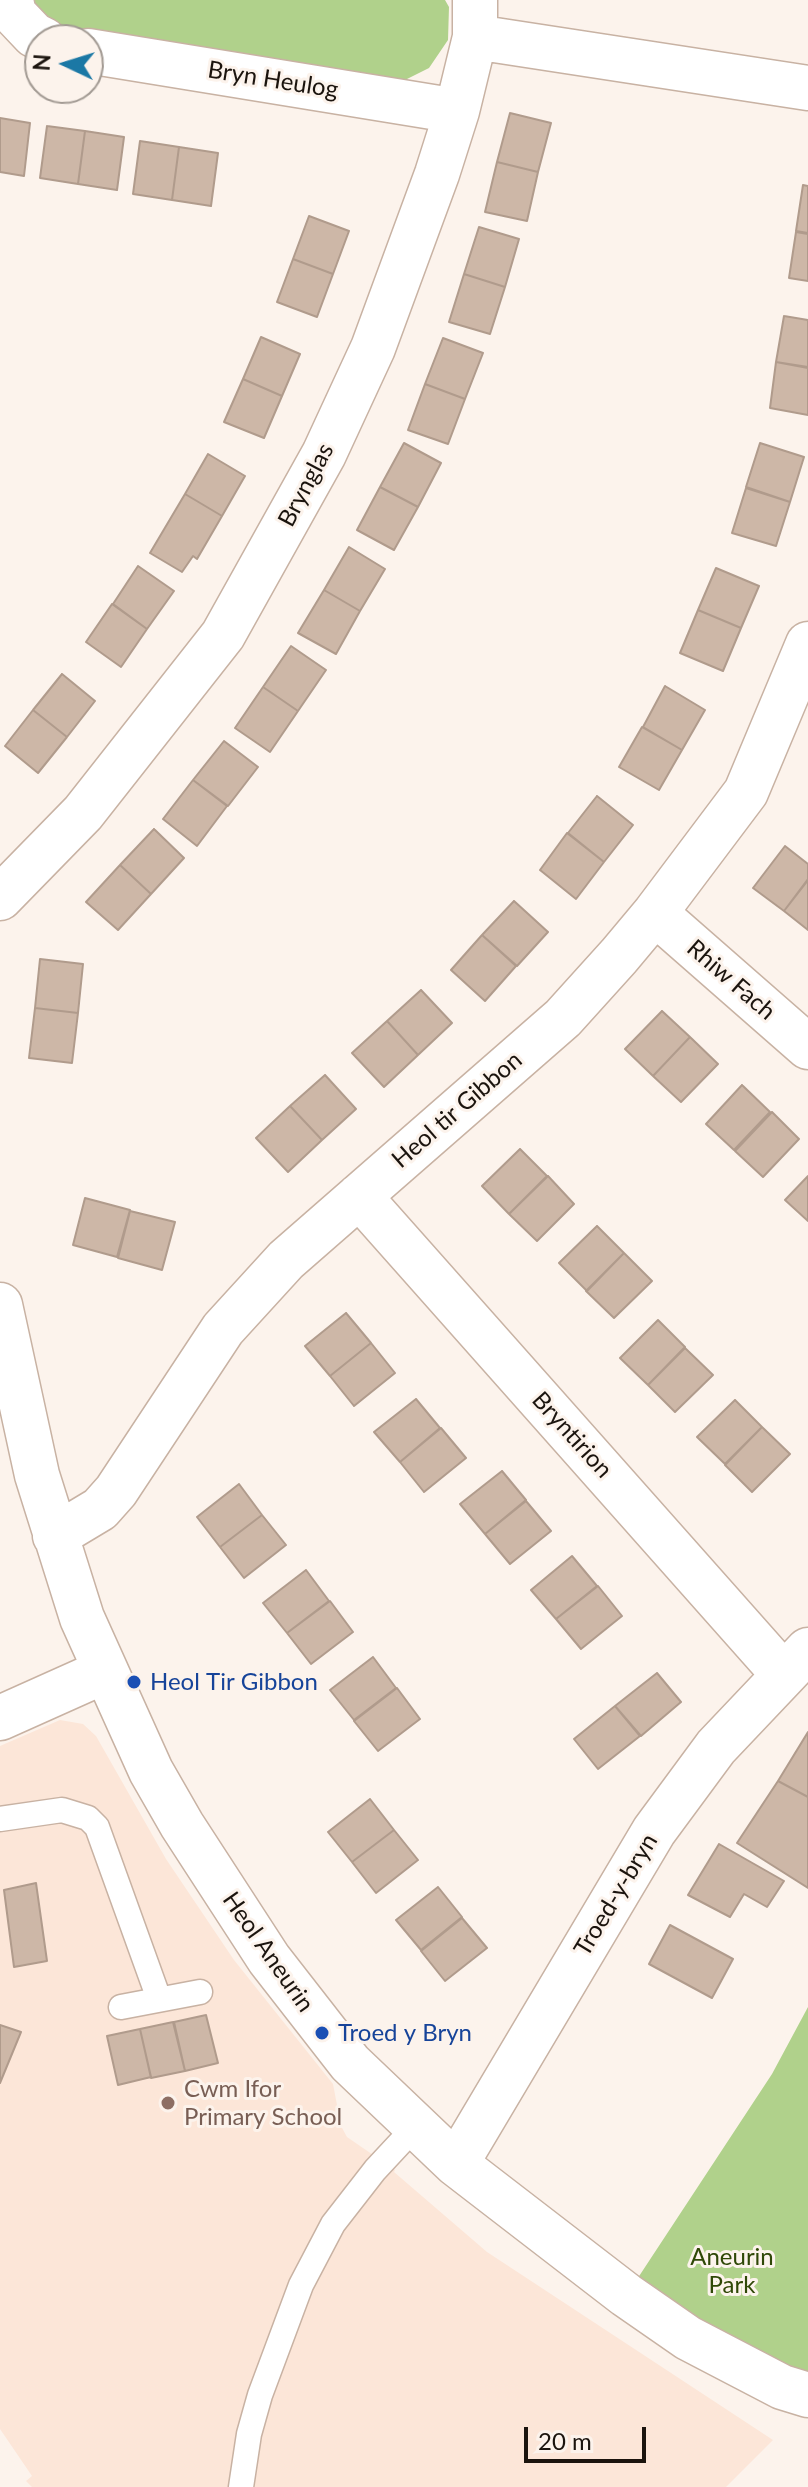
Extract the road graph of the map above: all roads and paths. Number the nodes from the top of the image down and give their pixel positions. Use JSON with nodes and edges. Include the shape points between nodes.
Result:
{"nodes":[{"id":1,"x":11,"y":0,"type":"edge"},
{"id":2,"x":475,"y":18,"type":"edge"},
{"id":3,"x":24,"y":24,"type":"edge"},
{"id":4,"x":104,"y":54,"type":"edge"},
{"id":5,"x":808,"y":88,"type":"edge"},
{"id":6,"x":457,"y":111,"type":"junction"},
{"id":7,"x":808,"y":644,"type":"edge"},
{"id":8,"x":0,"y":898,"type":"edge"},
{"id":9,"x":655,"y":913,"type":"junction"},
{"id":10,"x":808,"y":1047,"type":"edge"},
{"id":11,"x":359,"y":1196,"type":"junction"},
{"id":12,"x":0,"y":1305,"type":"edge"},
{"id":13,"x":55,"y":1536,"type":"junction"},
{"id":14,"x":796,"y":1662,"type":"edge"},
{"id":15,"x":105,"y":1671,"type":"junction"},
{"id":16,"x":0,"y":1718,"type":"edge"},
{"id":17,"x":0,"y":1819,"type":"edge"},
{"id":18,"x":200,"y":1992,"type":"dead end"},
{"id":19,"x":159,"y":1999,"type":"junction"},
{"id":20,"x":121,"y":2007,"type":"dead end"},
{"id":21,"x":415,"y":2127,"type":"junction"},
{"id":22,"x":456,"y":2164,"type":"junction"},
{"id":23,"x":808,"y":2395,"type":"edge"},
{"id":24,"x":241,"y":2487,"type":"edge"}],
"edges":[{"from":1,"to":3,"type":"street"},
{"from":2,"to":5,"type":"street"},
{"from":2,"to":6,"type":"street","name":"Brynglas"},
{"from":4,"to":6,"type":"street","name":"Bryn Heulog"},
{"from":6,"to":8,"type":"street","name":"Brynglas","via":[[373,348],[324,454],[223,635],[83,813]]},
{"from":7,"to":9,"type":"street","name":"Heol tir Gibbon","via":[[746,792]]},
{"from":9,"to":10,"type":"street","name":"Rhiw Fach"},
{"from":9,"to":11,"type":"street","name":"Heol tir Gibbon","via":[[563,1018]]},
{"from":11,"to":13,"type":"street","name":"Heol tir Gibbon","via":[[286,1260],[223,1329],[100,1509]]},
{"from":11,"to":14,"type":"street","name":"Bryntirion"},
{"from":12,"to":13,"type":"street","name":"Heol Aneurin"},
{"from":13,"to":15,"type":"street","name":"Heol Aneurin"},
{"from":14,"to":22,"type":"street","name":"Troed-y-bryn","via":[[716,1747],[654,1831]]},
{"from":15,"to":16,"type":"street"},
{"from":15,"to":21,"type":"street","name":"Heol Aneurin","via":[[151,1771],[269,1959],[350,2063]]},
{"from":17,"to":19,"type":"lane","via":[[62,1810],[88,1818],[97,1827]]},
{"from":18,"to":19,"type":"lane"},
{"from":19,"to":20,"type":"lane"},
{"from":21,"to":22,"type":"street","name":"Heol Aneurin"},
{"from":21,"to":24,"type":"lane","via":[[333,2224],[301,2285],[260,2395]]},
{"from":22,"to":23,"type":"street","name":"Heol Aneurin","via":[[688,2338]]}]}
